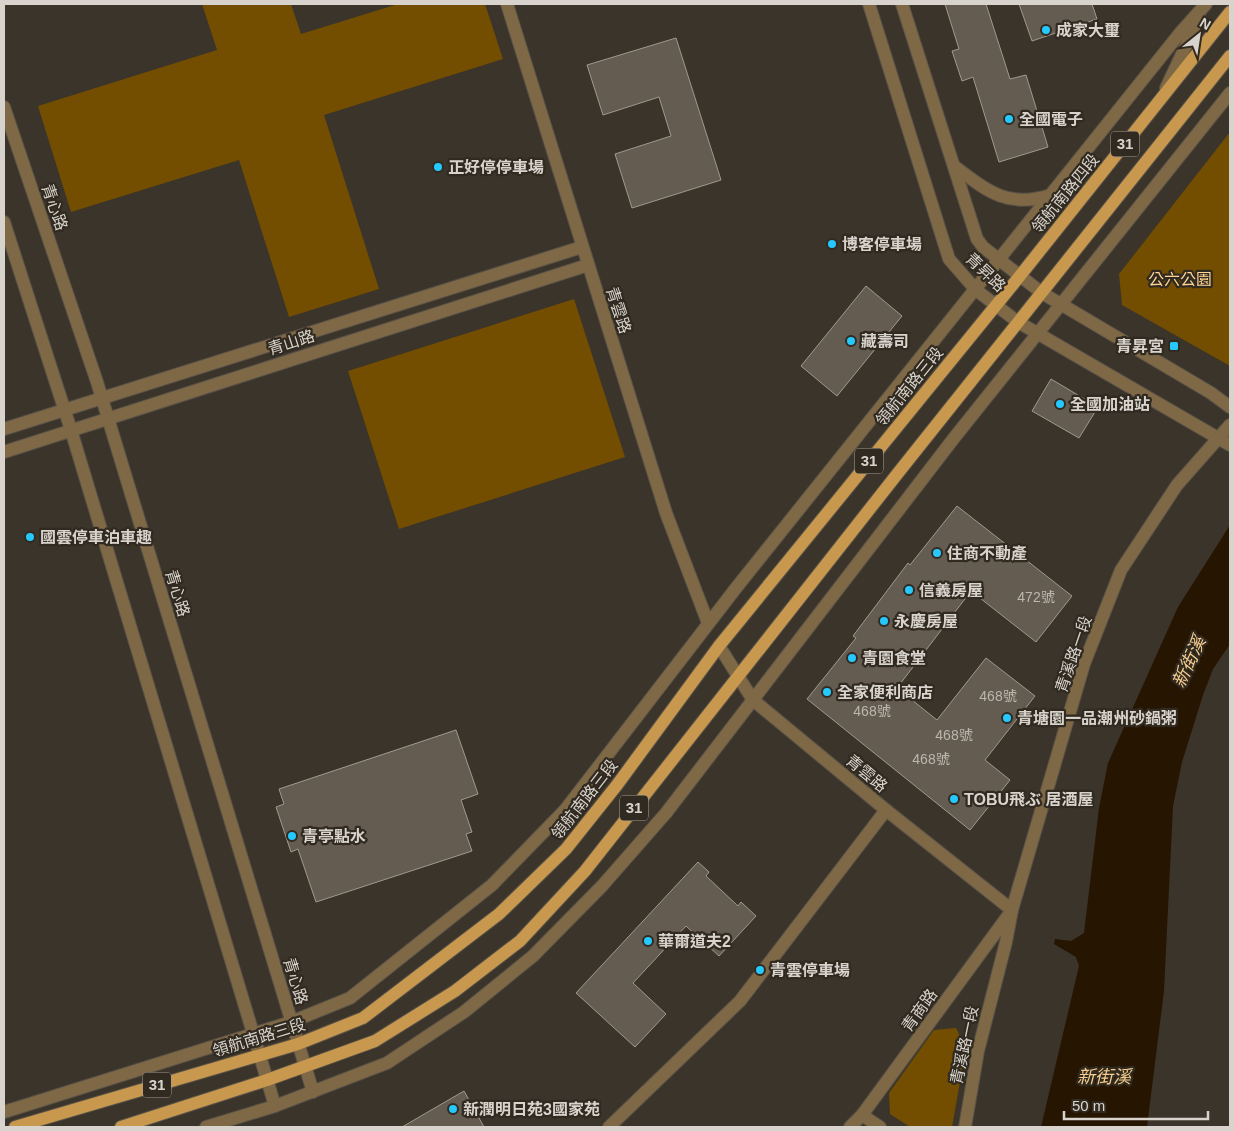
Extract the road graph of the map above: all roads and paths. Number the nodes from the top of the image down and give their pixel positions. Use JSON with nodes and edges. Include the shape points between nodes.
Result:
{"nodes":[{"id":1,"x":507,"y":4,"type":"edge"},
{"id":2,"x":869,"y":4,"type":"edge"},
{"id":3,"x":902,"y":4,"type":"edge"},
{"id":4,"x":1206,"y":4,"type":"edge"},
{"id":5,"x":1230,"y":12,"type":"edge"},
{"id":6,"x":1230,"y":56,"type":"edge"},
{"id":7,"x":1230,"y":93,"type":"edge"},
{"id":8,"x":1161,"y":99,"type":"junction"},
{"id":9,"x":4,"y":107,"type":"edge"},
{"id":10,"x":954,"y":166,"type":"junction"},
{"id":11,"x":1051,"y":195,"type":"junction"},
{"id":12,"x":4,"y":222,"type":"edge"},
{"id":13,"x":582,"y":246,"type":"junction"},
{"id":14,"x":999,"y":261,"type":"junction"},
{"id":15,"x":588,"y":265,"type":"junction"},
{"id":16,"x":1020,"y":276,"type":"junction"},
{"id":17,"x":976,"y":290,"type":"junction"},
{"id":18,"x":1042,"y":294,"type":"junction"},
{"id":19,"x":1060,"y":304,"type":"junction"},
{"id":20,"x":996,"y":305,"type":"junction"},
{"id":21,"x":1018,"y":322,"type":"junction"},
{"id":22,"x":1038,"y":334,"type":"junction"},
{"id":23,"x":101,"y":398,"type":"junction"},
{"id":24,"x":1230,"y":407,"type":"edge"},
{"id":25,"x":65,"y":410,"type":"junction"},
{"id":26,"x":108,"y":417,"type":"junction"},
{"id":27,"x":1230,"y":426,"type":"edge"},
{"id":28,"x":4,"y":429,"type":"edge"},
{"id":29,"x":71,"y":430,"type":"junction"},
{"id":30,"x":1218,"y":437,"type":"junction"},
{"id":31,"x":1230,"y":445,"type":"edge"},
{"id":32,"x":4,"y":452,"type":"edge"},
{"id":33,"x":708,"y":623,"type":"junction"},
{"id":34,"x":719,"y":646,"type":"junction"},
{"id":35,"x":738,"y":674,"type":"junction"},
{"id":36,"x":753,"y":700,"type":"junction"},
{"id":37,"x":886,"y":810,"type":"junction"},
{"id":38,"x":1012,"y":910,"type":"junction"},
{"id":39,"x":291,"y":1022,"type":"junction"},
{"id":40,"x":252,"y":1032,"type":"junction"},
{"id":41,"x":298,"y":1044,"type":"junction"},
{"id":42,"x":259,"y":1055,"type":"junction"},
{"id":43,"x":305,"y":1065,"type":"junction"},
{"id":44,"x":267,"y":1080,"type":"junction"},
{"id":45,"x":313,"y":1092,"type":"junction"},
{"id":46,"x":275,"y":1106,"type":"junction"},
{"id":47,"x":4,"y":1112,"type":"edge"},
{"id":48,"x":862,"y":1115,"type":"junction"},
{"id":49,"x":15,"y":1127,"type":"edge"},
{"id":50,"x":121,"y":1127,"type":"edge"},
{"id":51,"x":206,"y":1127,"type":"edge"},
{"id":52,"x":609,"y":1127,"type":"edge"},
{"id":53,"x":850,"y":1127,"type":"edge"},
{"id":54,"x":880,"y":1127,"type":"edge"},
{"id":55,"x":965,"y":1127,"type":"edge"}],
"edges":[{"from":1,"to":13,"type":"street","name":"青雲路"},
{"from":2,"to":17,"type":"street","name":"青昇路","via":[[949,258]]},
{"from":3,"to":10,"type":"street","name":"青昇路"},
{"from":4,"to":8,"type":"street"},
{"from":4,"to":11,"type":"street","name":"領航南路四段","number":"31"},
{"from":5,"to":8,"type":"main road","name":"領航南路四段","number":"31"},
{"from":6,"to":18,"type":"main road","number":"31"},
{"from":7,"to":19,"type":"street","number":"31"},
{"from":8,"to":16,"type":"main road","name":"領航南路四段","number":"31"},
{"from":9,"to":23,"type":"street","name":"青心路"},
{"from":10,"to":11,"type":"street","via":[[1001,198],[1024,201]]},
{"from":10,"to":14,"type":"street","name":"青昇路","via":[[977,239]]},
{"from":11,"to":14,"type":"street","name":"領航南路四段","number":"31"},
{"from":12,"to":25,"type":"street"},
{"from":13,"to":15,"type":"street","name":"青雲路"},
{"from":13,"to":23,"type":"street","name":"青山路"},
{"from":14,"to":16,"type":"street","name":"青昇路"},
{"from":14,"to":17,"type":"street","name":"領航南路三段","number":"31"},
{"from":15,"to":26,"type":"street","name":"青山路"},
{"from":15,"to":33,"type":"street","name":"青雲路","via":[[666,513]]},
{"from":16,"to":18,"type":"street","name":"青昇路"},
{"from":16,"to":20,"type":"main road","name":"領航南路三段","number":"31"},
{"from":17,"to":20,"type":"street","name":"青昇路"},
{"from":17,"to":33,"type":"street","name":"領航南路三段","number":"31"},
{"from":18,"to":19,"type":"street","name":"青昇路"},
{"from":18,"to":21,"type":"main road","number":"31"},
{"from":19,"to":22,"type":"street","number":"31"},
{"from":19,"to":24,"type":"street","name":"青昇路"},
{"from":20,"to":21,"type":"street","name":"青昇路"},
{"from":20,"to":34,"type":"main road","name":"領航南路三段","number":"31"},
{"from":21,"to":22,"type":"street","name":"青昇路"},
{"from":21,"to":35,"type":"main road","number":"31"},
{"from":22,"to":30,"type":"street","name":"青昇路"},
{"from":22,"to":36,"type":"street","number":"31"},
{"from":23,"to":25,"type":"street","name":"青山路"},
{"from":23,"to":26,"type":"street","name":"青心路"},
{"from":25,"to":28,"type":"street","name":"青山路"},
{"from":25,"to":29,"type":"street"},
{"from":26,"to":29,"type":"street","name":"青山路"},
{"from":26,"to":39,"type":"street","name":"青心路"},
{"from":27,"to":30,"type":"street","name":"青溪路一段"},
{"from":29,"to":32,"type":"street","name":"青山路"},
{"from":29,"to":40,"type":"street"},
{"from":30,"to":31,"type":"street","name":"青昇路"},
{"from":30,"to":38,"type":"street","name":"青溪路一段","via":[[1176,485],[1121,570],[1084,664]]},
{"from":33,"to":39,"type":"street","name":"領航南路三段","number":"31","via":[[565,810],[492,885],[350,998]]},
{"from":34,"to":35,"type":"street","name":"青雲路"},
{"from":34,"to":41,"type":"main road","name":"領航南路三段","number":"31","via":[[566,849],[500,914],[363,1018]]},
{"from":35,"to":36,"type":"street","name":"青雲路"},
{"from":35,"to":43,"type":"main road","number":"31","via":[[585,871],[520,941],[455,991],[375,1041]]},
{"from":36,"to":37,"type":"street","name":"青雲路"},
{"from":36,"to":45,"type":"street","number":"31","via":[[666,813],[602,886],[532,956],[464,1012],[387,1063]]},
{"from":37,"to":38,"type":"street","name":"青雲路"},
{"from":37,"to":52,"type":"street","via":[[740,1001]]},
{"from":38,"to":48,"type":"street","name":"青商路"},
{"from":38,"to":55,"type":"street","name":"青溪路一段","via":[[978,1051]]},
{"from":39,"to":40,"type":"street","name":"領航南路三段","number":"31"},
{"from":39,"to":41,"type":"street","name":"青心路"},
{"from":40,"to":42,"type":"street"},
{"from":40,"to":47,"type":"street","name":"領航南路三段","number":"31"},
{"from":41,"to":42,"type":"main road","name":"領航南路三段","number":"31"},
{"from":41,"to":43,"type":"street","name":"青心路"},
{"from":42,"to":44,"type":"street"},
{"from":42,"to":49,"type":"main road","name":"領航南路三段","number":"31"},
{"from":43,"to":44,"type":"main road","number":"31"},
{"from":43,"to":45,"type":"street","name":"青心路"},
{"from":44,"to":46,"type":"street"},
{"from":44,"to":50,"type":"main road","number":"31"},
{"from":45,"to":46,"type":"street","number":"31"},
{"from":46,"to":51,"type":"street","number":"31"},
{"from":48,"to":53,"type":"street","name":"青商路"},
{"from":48,"to":54,"type":"street"}]}
